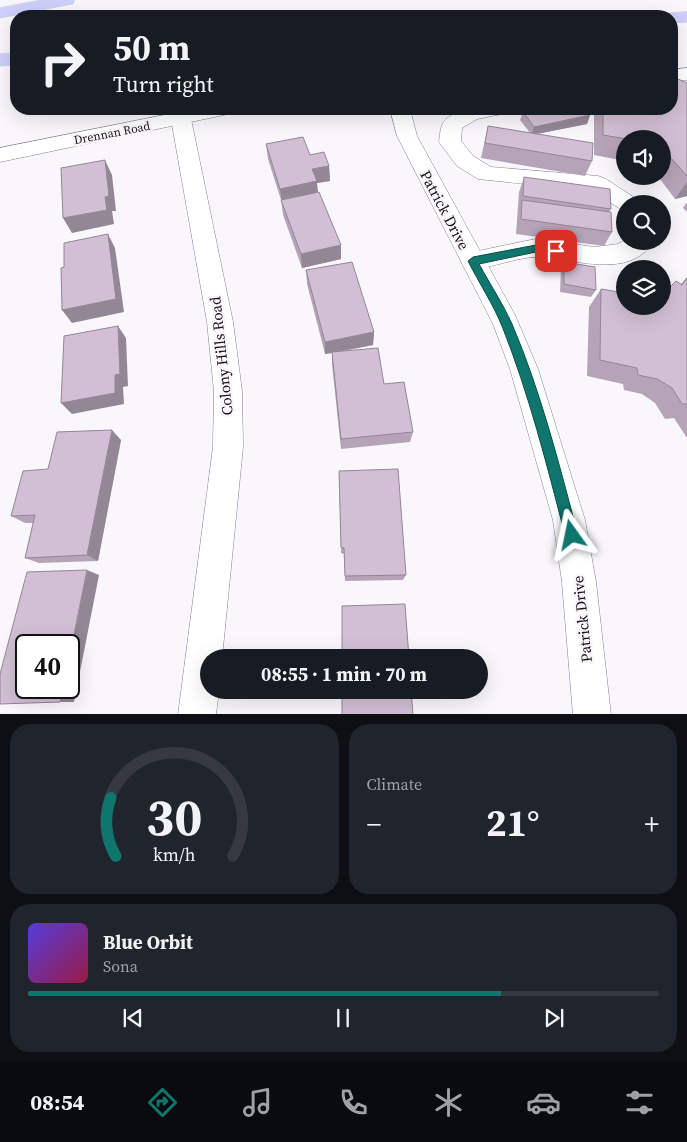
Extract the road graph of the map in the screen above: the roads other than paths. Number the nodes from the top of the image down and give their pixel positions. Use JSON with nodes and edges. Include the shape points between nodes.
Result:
{"nodes":[{"id":1,"x":67,"y":0,"type":"edge"},
{"id":2,"x":15,"y":10,"type":"edge"},
{"id":3,"x":198,"y":115,"type":"edge"},
{"id":4,"x":402,"y":115,"type":"edge"},
{"id":5,"x":469,"y":115,"type":"edge"},
{"id":6,"x":181,"y":119,"type":"junction"},
{"id":7,"x":0,"y":155,"type":"edge"},
{"id":8,"x":616,"y":196,"type":"edge"},
{"id":9,"x":628,"y":250,"type":"edge"},
{"id":10,"x":473,"y":261,"type":"junction"},
{"id":11,"x":197,"y":714,"type":"edge"},
{"id":12,"x":592,"y":714,"type":"edge"}],
"edges":[{"from":1,"to":2,"type":"highway"},
{"from":3,"to":6,"type":"street","name":"Drennan Road"},
{"from":4,"to":10,"type":"street","name":"Patrick Drive","via":[[407,136]]},
{"from":5,"to":8,"type":"street","via":[[452,125],[450,142],[465,161],[486,174],[598,184]]},
{"from":6,"to":7,"type":"street","name":"Drennan Road"},
{"from":6,"to":11,"type":"street","name":"Colony Hills Road","via":[[220,322],[228,391],[228,447]]},
{"from":9,"to":10,"type":"street","via":[[595,256],[536,248]]},
{"from":10,"to":12,"type":"street","name":"Patrick Drive","via":[[506,323],[524,369],[569,520],[579,582]]}]}
